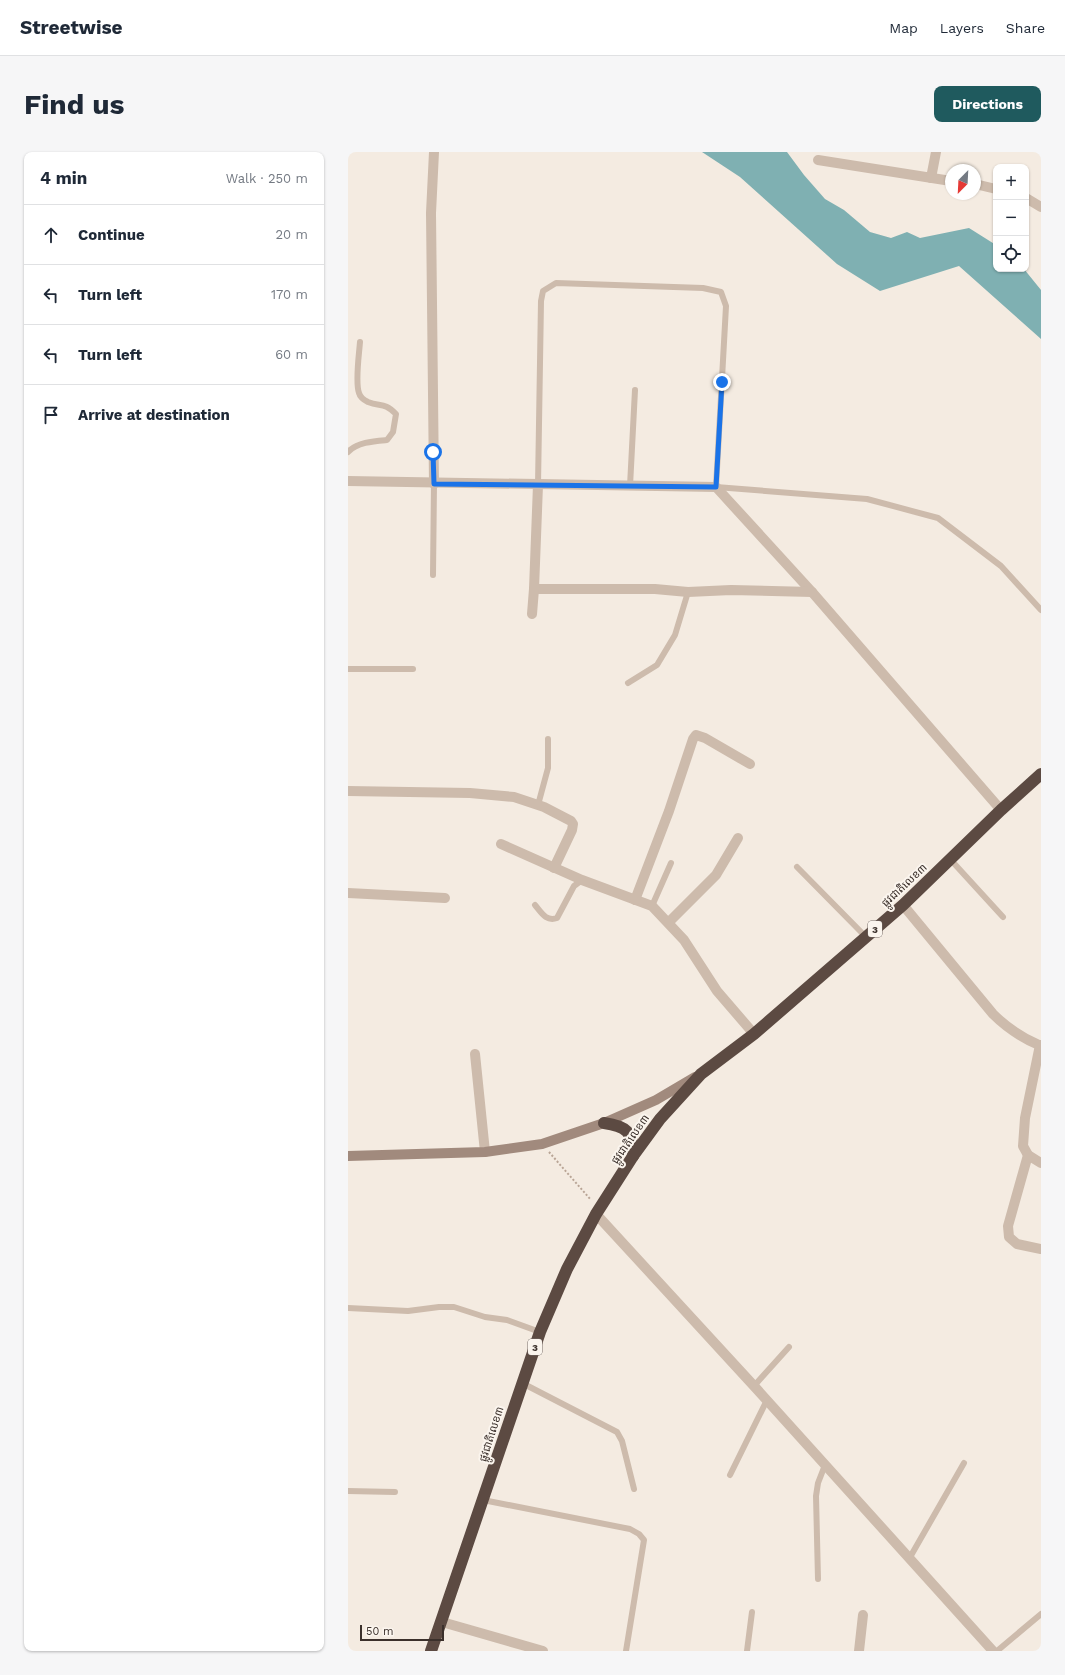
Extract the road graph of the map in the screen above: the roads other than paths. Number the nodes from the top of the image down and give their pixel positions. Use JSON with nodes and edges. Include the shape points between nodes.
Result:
{"nodes":[{"id":1,"x":434,"y":152,"type":"edge"},
{"id":2,"x":936,"y":152,"type":"edge"},
{"id":3,"x":818,"y":160,"type":"dead end"},
{"id":4,"x":931,"y":178,"type":"junction"},
{"id":5,"x":945,"y":180,"type":"edge"},
{"id":6,"x":981,"y":185,"type":"edge"},
{"id":7,"x":993,"y":188,"type":"edge"},
{"id":8,"x":1029,"y":200,"type":"edge"},
{"id":9,"x":1041,"y":207,"type":"edge"},
{"id":10,"x":360,"y":342,"type":"dead end"},
{"id":11,"x":635,"y":390,"type":"dead end"},
{"id":12,"x":348,"y":452,"type":"edge"},
{"id":13,"x":348,"y":481,"type":"edge"},
{"id":14,"x":434,"y":484,"type":"junction"},
{"id":15,"x":538,"y":485,"type":"junction"},
{"id":16,"x":630,"y":486,"type":"junction"},
{"id":17,"x":716,"y":487,"type":"junction"},
{"id":18,"x":433,"y":575,"type":"dead end"},
{"id":19,"x":534,"y":589,"type":"junction"},
{"id":20,"x":688,"y":592,"type":"junction"},
{"id":21,"x":812,"y":592,"type":"junction"},
{"id":22,"x":1041,"y":610,"type":"edge"},
{"id":23,"x":532,"y":614,"type":"dead end"},
{"id":24,"x":348,"y":669,"type":"edge"},
{"id":25,"x":413,"y":670,"type":"dead end"},
{"id":26,"x":628,"y":683,"type":"dead end"},
{"id":27,"x":548,"y":739,"type":"dead end"},
{"id":28,"x":750,"y":764,"type":"dead end"},
{"id":29,"x":1041,"y":774,"type":"edge"},
{"id":30,"x":348,"y":791,"type":"edge"},
{"id":31,"x":538,"y":805,"type":"junction"},
{"id":32,"x":1001,"y":810,"type":"junction"},
{"id":33,"x":738,"y":838,"type":"dead end"},
{"id":34,"x":501,"y":844,"type":"dead end"},
{"id":35,"x":950,"y":859,"type":"junction"},
{"id":36,"x":671,"y":863,"type":"dead end"},
{"id":37,"x":797,"y":866,"type":"dead end"},
{"id":38,"x":554,"y":868,"type":"junction"},
{"id":39,"x":582,"y":880,"type":"junction"},
{"id":40,"x":348,"y":893,"type":"edge"},
{"id":41,"x":445,"y":898,"type":"dead end"},
{"id":42,"x":635,"y":900,"type":"junction"},
{"id":43,"x":535,"y":905,"type":"dead end"},
{"id":44,"x":903,"y":905,"type":"junction"},
{"id":45,"x":652,"y":906,"type":"junction"},
{"id":46,"x":1003,"y":917,"type":"dead end"},
{"id":47,"x":669,"y":922,"type":"junction"},
{"id":48,"x":866,"y":937,"type":"junction"},
{"id":49,"x":754,"y":1034,"type":"junction"},
{"id":50,"x":1040,"y":1045,"type":"edge"},
{"id":51,"x":475,"y":1054,"type":"dead end"},
{"id":52,"x":701,"y":1074,"type":"junction"},
{"id":53,"x":604,"y":1123,"type":"junction"},
{"id":54,"x":485,"y":1152,"type":"junction"},
{"id":55,"x":1028,"y":1155,"type":"junction"},
{"id":56,"x":348,"y":1156,"type":"edge"},
{"id":57,"x":633,"y":1156,"type":"junction"},
{"id":58,"x":1041,"y":1163,"type":"edge"},
{"id":59,"x":598,"y":1211,"type":"junction"},
{"id":60,"x":1041,"y":1249,"type":"edge"},
{"id":61,"x":348,"y":1308,"type":"edge"},
{"id":62,"x":540,"y":1332,"type":"junction"},
{"id":63,"x":790,"y":1347,"type":"dead end"},
{"id":64,"x":522,"y":1383,"type":"junction"},
{"id":65,"x":754,"y":1386,"type":"junction"},
{"id":66,"x":767,"y":1400,"type":"junction"},
{"id":67,"x":964,"y":1463,"type":"dead end"},
{"id":68,"x":825,"y":1465,"type":"junction"},
{"id":69,"x":730,"y":1475,"type":"dead end"},
{"id":70,"x":634,"y":1489,"type":"dead end"},
{"id":71,"x":348,"y":1491,"type":"edge"},
{"id":72,"x":395,"y":1492,"type":"dead end"},
{"id":73,"x":483,"y":1500,"type":"junction"},
{"id":74,"x":909,"y":1559,"type":"junction"},
{"id":75,"x":818,"y":1579,"type":"dead end"},
{"id":76,"x":752,"y":1612,"type":"dead end"},
{"id":77,"x":1041,"y":1614,"type":"edge"},
{"id":78,"x":863,"y":1615,"type":"dead end"},
{"id":79,"x":442,"y":1622,"type":"junction"},
{"id":80,"x":432,"y":1651,"type":"edge"},
{"id":81,"x":543,"y":1651,"type":"edge"},
{"id":82,"x":626,"y":1651,"type":"edge"},
{"id":83,"x":747,"y":1651,"type":"edge"},
{"id":84,"x":858,"y":1651,"type":"edge"},
{"id":85,"x":992,"y":1651,"type":"edge"},
{"id":86,"x":997,"y":1651,"type":"edge"}],
"edges":[{"from":1,"to":14,"type":"street","via":[[431,213]]},
{"from":2,"to":4,"type":"street"},
{"from":3,"to":4,"type":"street"},
{"from":4,"to":5,"type":"street"},
{"from":6,"to":7,"type":"street"},
{"from":8,"to":9,"type":"street"},
{"from":10,"to":12,"type":"lane","via":[[359,393],[368,402],[390,408],[396,414],[393,432],[387,440],[373,441],[352,448]]},
{"from":11,"to":16,"type":"lane"},
{"from":13,"to":14,"type":"street"},
{"from":14,"to":15,"type":"street"},
{"from":14,"to":18,"type":"lane"},
{"from":15,"to":16,"type":"street"},
{"from":15,"to":17,"type":"lane","via":[[541,302],[543,291],[556,283],[703,288],[721,292],[726,306]]},
{"from":15,"to":19,"type":"street"},
{"from":16,"to":17,"type":"street"},
{"from":17,"to":21,"type":"street"},
{"from":17,"to":22,"type":"lane","via":[[867,499],[938,518],[1001,566]]},
{"from":19,"to":20,"type":"street","via":[[656,589]]},
{"from":19,"to":23,"type":"street"},
{"from":20,"to":21,"type":"street"},
{"from":20,"to":26,"type":"lane","via":[[676,635],[657,665]]},
{"from":21,"to":32,"type":"street"},
{"from":24,"to":25,"type":"lane"},
{"from":27,"to":31,"type":"lane","via":[[548,768]]},
{"from":28,"to":42,"type":"street","via":[[696,735]]},
{"from":29,"to":32,"type":"highway","name":"ផ្លូវជាតិលេខ៣","number":"3"},
{"from":30,"to":31,"type":"street","via":[[470,793],[514,797]]},
{"from":31,"to":38,"type":"street","via":[[573,824]]},
{"from":32,"to":35,"type":"highway","name":"ផ្លូវជាតិលេខ៣","number":"3"},
{"from":33,"to":47,"type":"street","via":[[716,875]]},
{"from":34,"to":38,"type":"street"},
{"from":35,"to":44,"type":"highway","name":"ផ្លូវជាតិលេខ៣","number":"3"},
{"from":35,"to":46,"type":"lane"},
{"from":36,"to":45,"type":"lane"},
{"from":37,"to":48,"type":"lane"},
{"from":38,"to":39,"type":"street"},
{"from":39,"to":42,"type":"street"},
{"from":39,"to":43,"type":"lane","via":[[574,886],[557,918],[545,917]]},
{"from":40,"to":41,"type":"street"},
{"from":42,"to":45,"type":"street"},
{"from":44,"to":48,"type":"highway","name":"ផ្លូវជាតិលេខ៣","number":"3"},
{"from":44,"to":50,"type":"street","via":[[993,1014],[1009,1029]]},
{"from":45,"to":47,"type":"street"},
{"from":47,"to":49,"type":"street","via":[[684,940],[717,991]]},
{"from":48,"to":49,"type":"highway","name":"ផ្លូវជាតិលេខ៣","number":"3"},
{"from":49,"to":52,"type":"highway","name":"ផ្លូវជាតិលេខ៣","number":"3"},
{"from":50,"to":55,"type":"street","via":[[1025,1118],[1023,1146]]},
{"from":51,"to":54,"type":"street"},
{"from":52,"to":53,"type":"street","via":[[656,1100]]},
{"from":52,"to":57,"type":"highway","name":"ផ្លូវជាតិលេខ៣","number":"3","via":[[660,1119]]},
{"from":53,"to":54,"type":"street","via":[[542,1144]]},
{"from":53,"to":57,"type":"highway","via":[[618,1125],[627,1132],[633,1143]]},
{"from":54,"to":56,"type":"street"},
{"from":55,"to":58,"type":"street"},
{"from":55,"to":60,"type":"street","via":[[1008,1226],[1009,1237],[1017,1244]]},
{"from":57,"to":59,"type":"highway","name":"ផ្លូវជាតិលេខ៣","number":"3"},
{"from":59,"to":62,"type":"highway","name":"ផ្លូវជាតិលេខ៣","number":"3","via":[[567,1269]]},
{"from":59,"to":65,"type":"street"},
{"from":61,"to":62,"type":"lane","via":[[408,1311],[454,1307],[485,1317],[507,1320]]},
{"from":62,"to":64,"type":"highway","name":"ផ្លូវជាតិលេខ៣","number":"3"},
{"from":63,"to":65,"type":"lane"},
{"from":64,"to":70,"type":"lane","via":[[617,1432],[622,1441]]},
{"from":64,"to":73,"type":"highway","name":"ផ្លូវជាតិលេខ៣","number":"3"},
{"from":65,"to":66,"type":"street"},
{"from":66,"to":68,"type":"street"},
{"from":66,"to":69,"type":"lane"},
{"from":67,"to":74,"type":"lane"},
{"from":68,"to":74,"type":"street"},
{"from":68,"to":75,"type":"lane","via":[[816,1496]]},
{"from":71,"to":72,"type":"lane"},
{"from":73,"to":79,"type":"highway","name":"ផ្លូវជាតិលេខ៣","number":"3"},
{"from":73,"to":82,"type":"lane","via":[[630,1529],[639,1534],[644,1540]]},
{"from":74,"to":85,"type":"street"},
{"from":76,"to":83,"type":"lane"},
{"from":77,"to":86,"type":"lane"},
{"from":78,"to":84,"type":"street"},
{"from":79,"to":80,"type":"highway","name":"ផ្លូវជាតិលេខ៣","number":"3"},
{"from":79,"to":81,"type":"street"}]}
